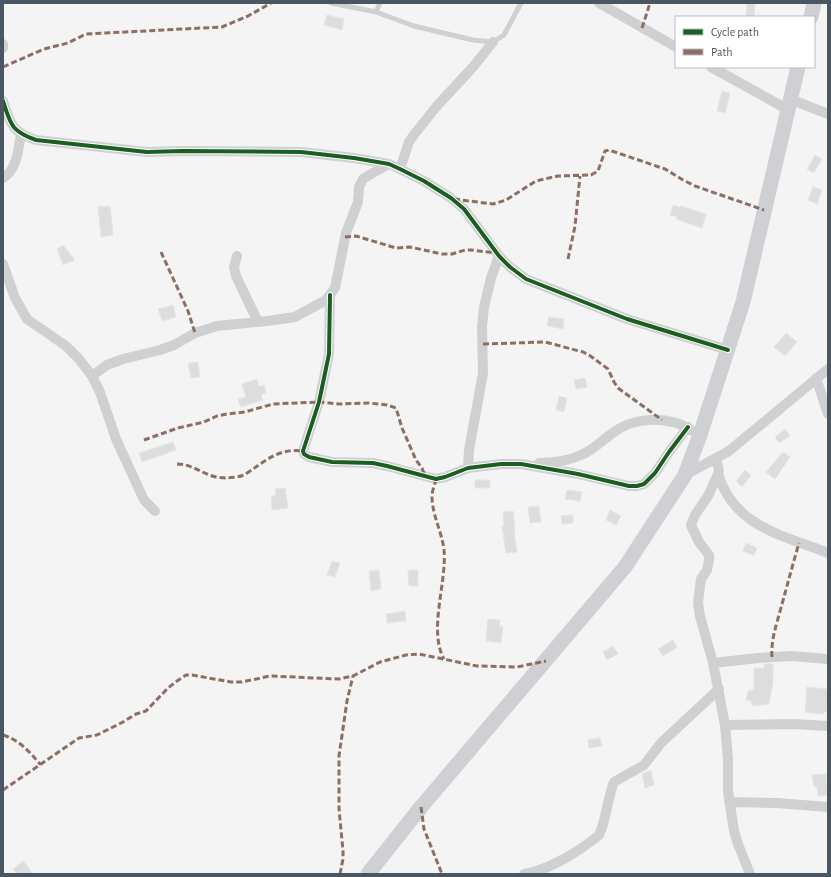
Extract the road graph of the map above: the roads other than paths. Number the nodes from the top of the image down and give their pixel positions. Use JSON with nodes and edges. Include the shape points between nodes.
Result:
{"nodes":[{"id":1,"x":331,"y":3,"type":"edge"},
{"id":2,"x":380,"y":3,"type":"edge"},
{"id":3,"x":521,"y":3,"type":"edge"},
{"id":4,"x":599,"y":3,"type":"edge"},
{"id":5,"x":814,"y":3,"type":"edge"},
{"id":6,"x":376,"y":12,"type":"junction"},
{"id":7,"x":811,"y":16,"type":"edge"},
{"id":8,"x":493,"y":42,"type":"junction"},
{"id":9,"x":3,"y":44,"type":"edge"},
{"id":10,"x":675,"y":46,"type":"edge"},
{"id":11,"x":3,"y":48,"type":"edge"},
{"id":12,"x":713,"y":68,"type":"edge"},
{"id":13,"x":798,"y":68,"type":"edge"},
{"id":14,"x":3,"y":101,"type":"edge"},
{"id":15,"x":788,"y":104,"type":"junction"},
{"id":16,"x":828,"y":114,"type":"edge"},
{"id":17,"x":22,"y":135,"type":"junction"},
{"id":18,"x":389,"y":164,"type":"junction"},
{"id":19,"x":400,"y":169,"type":"junction"},
{"id":20,"x":3,"y":178,"type":"edge"},
{"id":21,"x":237,"y":256,"type":"dead end"},
{"id":22,"x":499,"y":256,"type":"junction"},
{"id":23,"x":3,"y":264,"type":"edge"},
{"id":24,"x":330,"y":295,"type":"junction"},
{"id":25,"x":258,"y":322,"type":"junction"},
{"id":26,"x":728,"y":350,"type":"junction"},
{"id":27,"x":828,"y":369,"type":"edge"},
{"id":28,"x":92,"y":376,"type":"junction"},
{"id":29,"x":816,"y":378,"type":"junction"},
{"id":30,"x":828,"y":414,"type":"edge"},
{"id":31,"x":694,"y":431,"type":"junction"},
{"id":32,"x":716,"y":459,"type":"junction"},
{"id":33,"x":521,"y":464,"type":"junction"},
{"id":34,"x":468,"y":468,"type":"junction"},
{"id":35,"x":718,"y":474,"type":"junction"},
{"id":36,"x":685,"y":475,"type":"junction"},
{"id":37,"x":155,"y":511,"type":"dead end"},
{"id":38,"x":828,"y":553,"type":"edge"},
{"id":39,"x":828,"y":659,"type":"edge"},
{"id":40,"x":713,"y":663,"type":"junction"},
{"id":41,"x":719,"y":689,"type":"junction"},
{"id":42,"x":725,"y":725,"type":"junction"},
{"id":43,"x":828,"y":726,"type":"edge"},
{"id":44,"x":729,"y":802,"type":"junction"},
{"id":45,"x":828,"y":807,"type":"edge"},
{"id":46,"x":368,"y":874,"type":"edge"},
{"id":47,"x":524,"y":874,"type":"edge"},
{"id":48,"x":750,"y":874,"type":"edge"}],
"edges":[{"from":1,"to":6,"type":"lane"},
{"from":2,"to":6,"type":"lane"},
{"from":3,"to":8,"type":"lane","via":[[504,35]]},
{"from":4,"to":10,"type":"street"},
{"from":5,"to":7,"type":"main road"},
{"from":6,"to":8,"type":"lane","via":[[414,26],[473,40]]},
{"from":8,"to":19,"type":"street","via":[[413,136]]},
{"from":9,"to":11,"type":"street"},
{"from":12,"to":15,"type":"street"},
{"from":13,"to":15,"type":"main road"},
{"from":14,"to":17,"type":"street","via":[[12,126]]},
{"from":15,"to":16,"type":"street"},
{"from":15,"to":26,"type":"main road","via":[[743,302]]},
{"from":17,"to":18,"type":"street","via":[[36,140],[147,152],[301,152]]},
{"from":17,"to":20,"type":"street","via":[[16,162],[11,172]]},
{"from":18,"to":19,"type":"street"},
{"from":18,"to":24,"type":"street","via":[[363,179],[359,187],[358,202],[346,233],[335,288]]},
{"from":19,"to":22,"type":"street","via":[[424,181],[464,209]]},
{"from":21,"to":25,"type":"street","via":[[234,267],[236,276]]},
{"from":22,"to":26,"type":"street","via":[[526,279],[627,319]]},
{"from":22,"to":34,"type":"street","via":[[484,307],[483,374]]},
{"from":23,"to":28,"type":"street","via":[[15,298],[27,319],[66,346]]},
{"from":24,"to":25,"type":"street","via":[[326,300],[295,317]]},
{"from":24,"to":34,"type":"street","via":[[329,354],[304,454],[332,462],[372,463],[436,479]]},
{"from":25,"to":28,"type":"street","via":[[217,326],[195,333],[174,345],[107,365]]},
{"from":26,"to":31,"type":"main road"},
{"from":27,"to":29,"type":"street"},
{"from":28,"to":37,"type":"street","via":[[116,439],[144,500]]},
{"from":29,"to":30,"type":"street"},
{"from":29,"to":32,"type":"street"},
{"from":31,"to":33,"type":"street","via":[[675,422],[662,420],[625,424],[582,455],[565,461]]},
{"from":31,"to":33,"type":"street","via":[[669,452],[644,484],[637,486]]},
{"from":31,"to":36,"type":"main road"},
{"from":32,"to":35,"type":"street"},
{"from":32,"to":36,"type":"street"},
{"from":33,"to":34,"type":"street"},
{"from":35,"to":38,"type":"street","via":[[720,483],[732,501],[749,519],[779,535]]},
{"from":35,"to":40,"type":"street","via":[[691,525],[710,560],[701,579],[698,603]]},
{"from":36,"to":46,"type":"main road","via":[[625,567],[421,807]]},
{"from":39,"to":40,"type":"street","via":[[791,656]]},
{"from":40,"to":41,"type":"street"},
{"from":41,"to":42,"type":"street"},
{"from":41,"to":47,"type":"street","via":[[660,743],[644,765],[614,782],[599,835],[560,860]]},
{"from":42,"to":43,"type":"street"},
{"from":42,"to":44,"type":"street"},
{"from":44,"to":45,"type":"street"},
{"from":44,"to":48,"type":"street","via":[[738,844]]}]}
